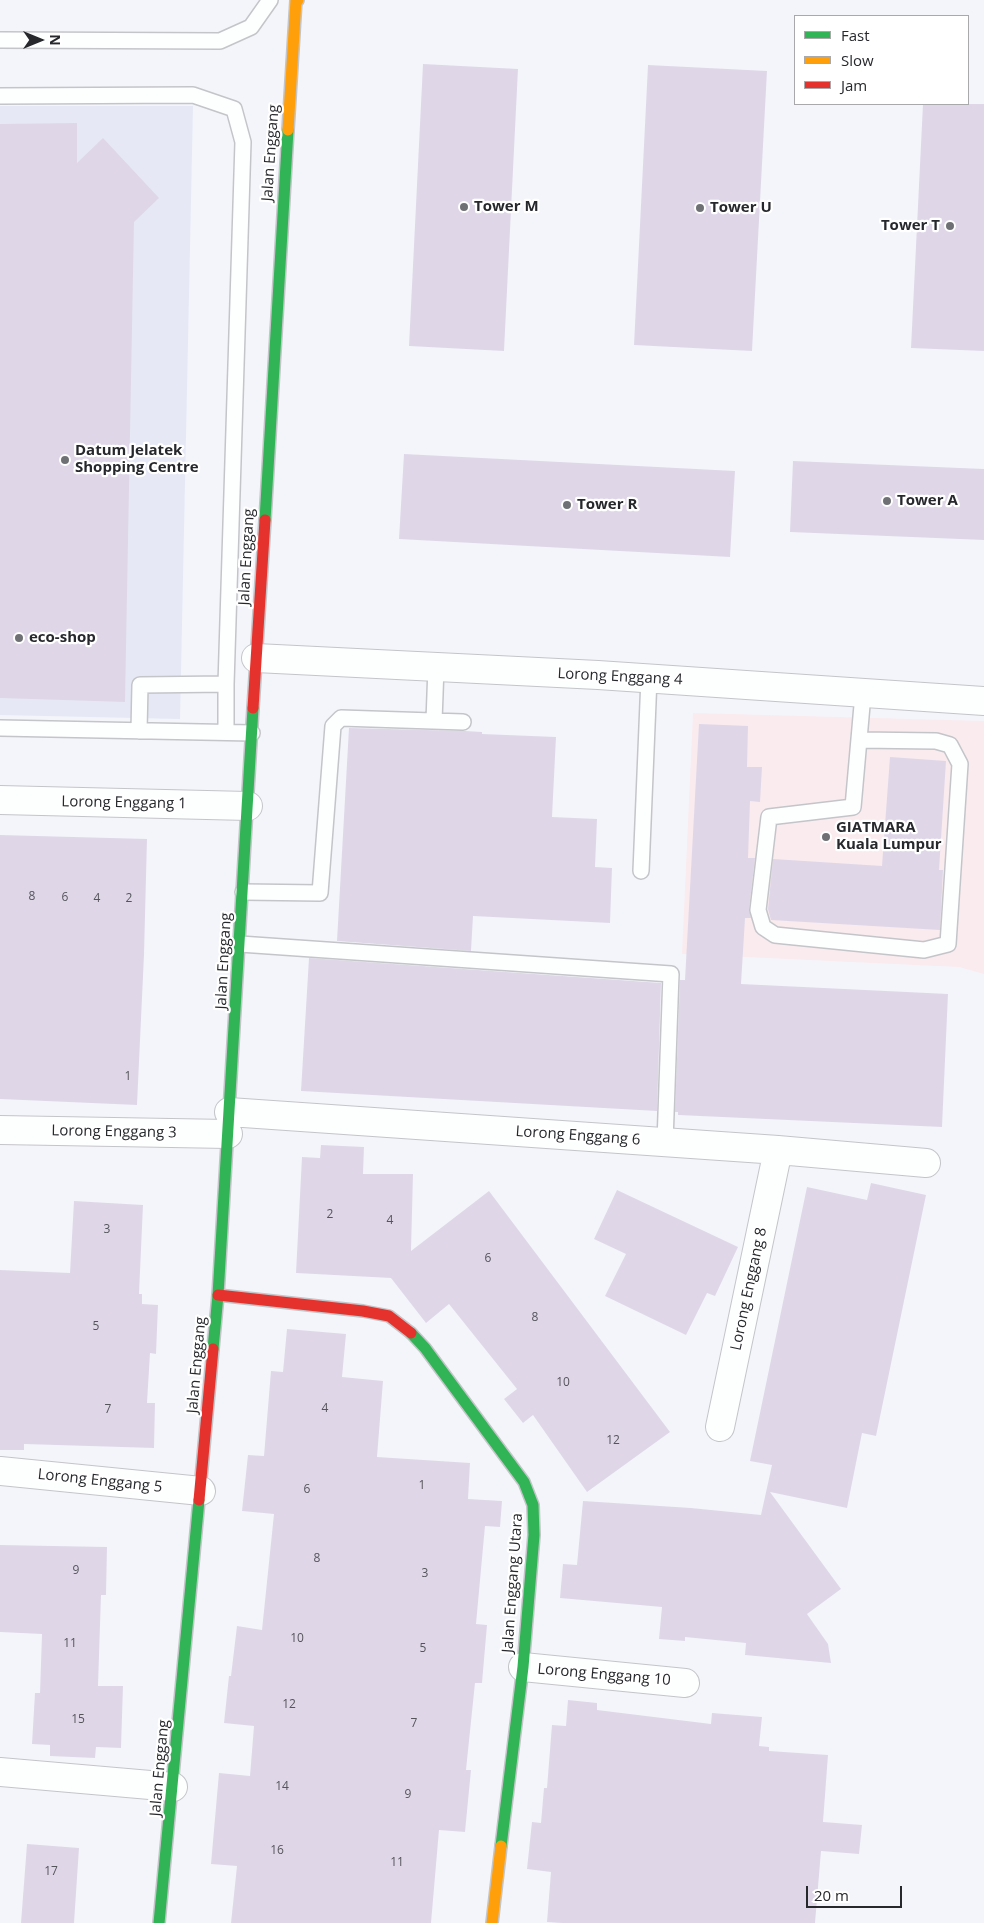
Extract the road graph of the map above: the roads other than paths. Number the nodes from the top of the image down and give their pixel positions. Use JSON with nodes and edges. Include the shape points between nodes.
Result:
{"nodes":[{"id":1,"x":270,"y":0,"type":"edge"},
{"id":2,"x":296,"y":1,"type":"edge"},
{"id":3,"x":0,"y":40,"type":"edge"},
{"id":4,"x":0,"y":96,"type":"edge"},
{"id":5,"x":256,"y":658,"type":"junction"},
{"id":6,"x":436,"y":667,"type":"junction"},
{"id":7,"x":649,"y":678,"type":"junction"},
{"id":8,"x":226,"y":684,"type":"junction"},
{"id":9,"x":863,"y":694,"type":"junction"},
{"id":10,"x":984,"y":702,"type":"edge"},
{"id":11,"x":434,"y":721,"type":"junction"},
{"id":12,"x":463,"y":722,"type":"dead end"},
{"id":13,"x":0,"y":728,"type":"edge"},
{"id":14,"x":139,"y":731,"type":"junction"},
{"id":15,"x":226,"y":732,"type":"junction"},
{"id":16,"x":252,"y":733,"type":"junction"},
{"id":17,"x":859,"y":740,"type":"junction"},
{"id":18,"x":0,"y":800,"type":"edge"},
{"id":19,"x":248,"y":806,"type":"junction"},
{"id":20,"x":641,"y":871,"type":"dead end"},
{"id":21,"x":243,"y":892,"type":"junction"},
{"id":22,"x":240,"y":944,"type":"junction"},
{"id":23,"x":229,"y":1123,"type":"junction"},
{"id":24,"x":0,"y":1130,"type":"edge"},
{"id":25,"x":665,"y":1142,"type":"junction"},
{"id":26,"x":778,"y":1150,"type":"junction"},
{"id":27,"x":926,"y":1163,"type":"dead end"},
{"id":28,"x":218,"y":1295,"type":"junction"},
{"id":29,"x":720,"y":1427,"type":"dead end"},
{"id":30,"x":0,"y":1471,"type":"edge"},
{"id":31,"x":201,"y":1491,"type":"junction"},
{"id":32,"x":523,"y":1667,"type":"junction"},
{"id":33,"x":685,"y":1683,"type":"dead end"},
{"id":34,"x":0,"y":1772,"type":"edge"},
{"id":35,"x":173,"y":1787,"type":"junction"},
{"id":36,"x":160,"y":1923,"type":"edge"},
{"id":37,"x":492,"y":1923,"type":"edge"}],
"edges":[{"from":1,"to":3,"type":"lane","via":[[251,27],[220,40]]},
{"from":2,"to":5,"type":"main road","name":"Jalan Enggang"},
{"from":4,"to":8,"type":"lane","via":[[193,95],[234,109],[243,142]]},
{"from":5,"to":6,"type":"street","name":"Lorong Enggang 4"},
{"from":5,"to":16,"type":"main road","name":"Jalan Enggang"},
{"from":6,"to":7,"type":"street","name":"Lorong Enggang 4"},
{"from":6,"to":11,"type":"lane"},
{"from":7,"to":9,"type":"street","name":"Lorong Enggang 4"},
{"from":7,"to":20,"type":"lane"},
{"from":8,"to":14,"type":"lane","via":[[140,685]]},
{"from":8,"to":15,"type":"lane"},
{"from":9,"to":10,"type":"street","name":"Lorong Enggang 4"},
{"from":9,"to":17,"type":"lane"},
{"from":11,"to":12,"type":"lane"},
{"from":11,"to":21,"type":"lane","via":[[340,718],[333,726],[320,893]]},
{"from":13,"to":14,"type":"lane"},
{"from":14,"to":15,"type":"lane"},
{"from":15,"to":16,"type":"lane"},
{"from":16,"to":19,"type":"main road","name":"Jalan Enggang"},
{"from":17,"to":17,"type":"lane","via":[[936,741],[950,745],[960,764],[948,944],[924,950],[775,935],[763,927],[758,910],[769,816],[852,807]]},
{"from":18,"to":19,"type":"street","name":"Lorong Enggang 1"},
{"from":19,"to":21,"type":"main road","name":"Jalan Enggang"},
{"from":21,"to":22,"type":"main road","name":"Jalan Enggang"},
{"from":22,"to":23,"type":"main road","name":"Jalan Enggang"},
{"from":22,"to":25,"type":"lane","via":[[671,974]]},
{"from":23,"to":24,"type":"street","name":"Lorong Enggang 3"},
{"from":23,"to":25,"type":"street","name":"Lorong Enggang 6"},
{"from":23,"to":28,"type":"main road","name":"Jalan Enggang"},
{"from":25,"to":26,"type":"street","name":"Lorong Enggang 6"},
{"from":26,"to":27,"type":"street","name":"Lorong Enggang 6"},
{"from":26,"to":29,"type":"street","name":"Lorong Enggang 8"},
{"from":28,"to":31,"type":"main road","name":"Jalan Enggang"},
{"from":28,"to":32,"type":"main road","name":"Jalan Enggang Utara","via":[[389,1316],[408,1328],[425,1348],[524,1482],[533,1505],[534,1535]]},
{"from":30,"to":31,"type":"street","name":"Lorong Enggang 5"},
{"from":31,"to":35,"type":"main road","name":"Jalan Enggang"},
{"from":32,"to":33,"type":"street","name":"Lorong Enggang 10"},
{"from":32,"to":37,"type":"main road","name":"Jalan Enggang Utara"},
{"from":34,"to":35,"type":"street"},
{"from":35,"to":36,"type":"main road","name":"Jalan Enggang"}]}
